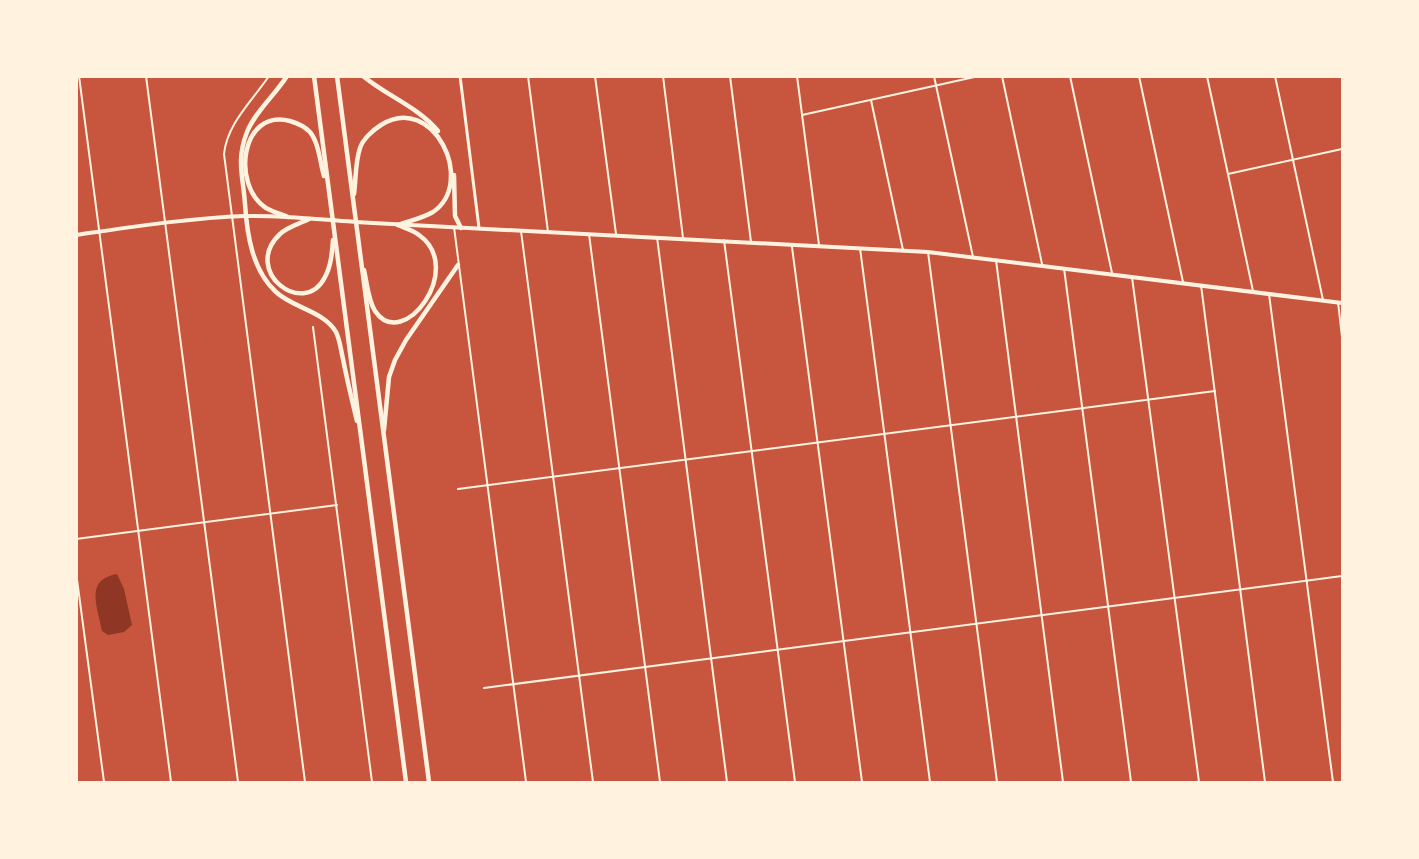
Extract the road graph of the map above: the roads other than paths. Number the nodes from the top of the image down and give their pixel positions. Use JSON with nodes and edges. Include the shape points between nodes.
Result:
{"nodes":[{"id":1,"x":79,"y":76,"type":"edge"},
{"id":2,"x":146,"y":76,"type":"edge"},
{"id":3,"x":269,"y":76,"type":"edge"},
{"id":4,"x":287,"y":76,"type":"edge"},
{"id":5,"x":314,"y":76,"type":"edge"},
{"id":6,"x":337,"y":76,"type":"edge"},
{"id":7,"x":363,"y":76,"type":"edge"},
{"id":8,"x":460,"y":76,"type":"edge"},
{"id":9,"x":528,"y":76,"type":"edge"},
{"id":10,"x":595,"y":76,"type":"edge"},
{"id":11,"x":663,"y":76,"type":"edge"},
{"id":12,"x":730,"y":76,"type":"edge"},
{"id":13,"x":797,"y":76,"type":"edge"},
{"id":14,"x":934,"y":76,"type":"edge"},
{"id":15,"x":979,"y":76,"type":"edge"},
{"id":16,"x":1002,"y":76,"type":"edge"},
{"id":17,"x":1070,"y":76,"type":"edge"},
{"id":18,"x":1139,"y":76,"type":"edge"},
{"id":19,"x":1207,"y":76,"type":"edge"},
{"id":20,"x":1275,"y":76,"type":"edge"},
{"id":21,"x":936,"y":86,"type":"junction"},
{"id":22,"x":871,"y":100,"type":"junction"},
{"id":23,"x":802,"y":115,"type":"junction"},
{"id":24,"x":1342,"y":149,"type":"edge"},
{"id":25,"x":1293,"y":159,"type":"junction"},
{"id":26,"x":1228,"y":174,"type":"junction"},
{"id":27,"x":329,"y":200,"type":"junction"},
{"id":28,"x":353,"y":201,"type":"junction"},
{"id":29,"x":245,"y":216,"type":"junction"},
{"id":30,"x":232,"y":217,"type":"junction"},
{"id":31,"x":288,"y":217,"type":"junction"},
{"id":32,"x":309,"y":219,"type":"junction"},
{"id":33,"x":165,"y":223,"type":"junction"},
{"id":34,"x":398,"y":225,"type":"junction"},
{"id":35,"x":454,"y":227,"type":"junction"},
{"id":36,"x":461,"y":228,"type":"junction"},
{"id":37,"x":478,"y":228,"type":"junction"},
{"id":38,"x":522,"y":231,"type":"junction"},
{"id":39,"x":99,"y":232,"type":"junction"},
{"id":40,"x":333,"y":232,"type":"junction"},
{"id":41,"x":548,"y":232,"type":"junction"},
{"id":42,"x":589,"y":234,"type":"junction"},
{"id":43,"x":76,"y":235,"type":"edge"},
{"id":44,"x":616,"y":235,"type":"junction"},
{"id":45,"x":657,"y":237,"type":"junction"},
{"id":46,"x":683,"y":238,"type":"junction"},
{"id":47,"x":724,"y":240,"type":"junction"},
{"id":48,"x":358,"y":241,"type":"junction"},
{"id":49,"x":751,"y":242,"type":"junction"},
{"id":50,"x":792,"y":244,"type":"junction"},
{"id":51,"x":819,"y":245,"type":"junction"},
{"id":52,"x":860,"y":248,"type":"junction"},
{"id":53,"x":903,"y":250,"type":"junction"},
{"id":54,"x":928,"y":252,"type":"junction"},
{"id":55,"x":973,"y":257,"type":"junction"},
{"id":56,"x":996,"y":260,"type":"junction"},
{"id":57,"x":458,"y":265,"type":"junction"},
{"id":58,"x":1043,"y":266,"type":"junction"},
{"id":59,"x":1064,"y":268,"type":"junction"},
{"id":60,"x":1112,"y":274,"type":"junction"},
{"id":61,"x":1132,"y":277,"type":"junction"},
{"id":62,"x":1183,"y":283,"type":"junction"},
{"id":63,"x":1201,"y":285,"type":"junction"},
{"id":64,"x":1253,"y":292,"type":"junction"},
{"id":65,"x":1269,"y":294,"type":"junction"},
{"id":66,"x":1324,"y":300,"type":"junction"},
{"id":67,"x":1340,"y":302,"type":"edge"},
{"id":68,"x":313,"y":327,"type":"dead end"},
{"id":69,"x":1342,"y":337,"type":"edge"},
{"id":70,"x":1215,"y":391,"type":"junction"},
{"id":71,"x":1148,"y":399,"type":"junction"},
{"id":72,"x":1082,"y":408,"type":"junction"},
{"id":73,"x":1016,"y":416,"type":"junction"},
{"id":74,"x":950,"y":425,"type":"junction"},
{"id":75,"x":884,"y":434,"type":"junction"},
{"id":76,"x":383,"y":442,"type":"junction"},
{"id":77,"x":818,"y":442,"type":"junction"},
{"id":78,"x":364,"y":450,"type":"junction"},
{"id":79,"x":752,"y":451,"type":"junction"},
{"id":80,"x":686,"y":460,"type":"junction"},
{"id":81,"x":620,"y":468,"type":"junction"},
{"id":82,"x":553,"y":477,"type":"junction"},
{"id":83,"x":487,"y":485,"type":"junction"},
{"id":84,"x":458,"y":489,"type":"dead end"},
{"id":85,"x":336,"y":506,"type":"junction"},
{"id":86,"x":270,"y":514,"type":"junction"},
{"id":87,"x":204,"y":522,"type":"junction"},
{"id":88,"x":138,"y":531,"type":"junction"},
{"id":89,"x":76,"y":539,"type":"edge"},
{"id":90,"x":76,"y":572,"type":"edge"},
{"id":91,"x":1342,"y":576,"type":"edge"},
{"id":92,"x":1307,"y":580,"type":"junction"},
{"id":93,"x":1240,"y":589,"type":"junction"},
{"id":94,"x":1174,"y":598,"type":"junction"},
{"id":95,"x":1108,"y":606,"type":"junction"},
{"id":96,"x":1042,"y":615,"type":"junction"},
{"id":97,"x":976,"y":623,"type":"junction"},
{"id":98,"x":910,"y":632,"type":"junction"},
{"id":99,"x":844,"y":640,"type":"junction"},
{"id":100,"x":777,"y":649,"type":"junction"},
{"id":101,"x":711,"y":658,"type":"junction"},
{"id":102,"x":645,"y":667,"type":"junction"},
{"id":103,"x":579,"y":675,"type":"junction"},
{"id":104,"x":513,"y":684,"type":"junction"},
{"id":105,"x":484,"y":687,"type":"dead end"},
{"id":106,"x":104,"y":783,"type":"edge"},
{"id":107,"x":171,"y":783,"type":"edge"},
{"id":108,"x":238,"y":783,"type":"edge"},
{"id":109,"x":305,"y":783,"type":"edge"},
{"id":110,"x":372,"y":783,"type":"edge"},
{"id":111,"x":406,"y":783,"type":"edge"},
{"id":112,"x":429,"y":783,"type":"edge"},
{"id":113,"x":526,"y":783,"type":"edge"},
{"id":114,"x":593,"y":783,"type":"edge"},
{"id":115,"x":660,"y":783,"type":"edge"},
{"id":116,"x":728,"y":783,"type":"edge"},
{"id":117,"x":795,"y":783,"type":"edge"},
{"id":118,"x":862,"y":783,"type":"edge"},
{"id":119,"x":930,"y":783,"type":"edge"},
{"id":120,"x":997,"y":783,"type":"edge"},
{"id":121,"x":1063,"y":783,"type":"edge"},
{"id":122,"x":1131,"y":783,"type":"edge"},
{"id":123,"x":1199,"y":783,"type":"edge"},
{"id":124,"x":1265,"y":783,"type":"edge"},
{"id":125,"x":1333,"y":783,"type":"edge"}],
"edges":[{"from":1,"to":39,"type":"street"},
{"from":2,"to":33,"type":"street"},
{"from":3,"to":30,"type":"street","via":[[234,124],[225,146]]},
{"from":4,"to":29,"type":"highway","via":[[248,131],[241,152]]},
{"from":5,"to":27,"type":"highway"},
{"from":6,"to":28,"type":"highway"},
{"from":7,"to":36,"type":"highway","via":[[420,114],[442,136],[453,164],[455,216]]},
{"from":8,"to":37,"type":"street"},
{"from":9,"to":41,"type":"street"},
{"from":10,"to":44,"type":"street"},
{"from":11,"to":46,"type":"street"},
{"from":12,"to":49,"type":"street"},
{"from":13,"to":23,"type":"street"},
{"from":14,"to":21,"type":"street"},
{"from":15,"to":21,"type":"street"},
{"from":16,"to":58,"type":"street"},
{"from":17,"to":60,"type":"street"},
{"from":18,"to":62,"type":"street"},
{"from":19,"to":26,"type":"street"},
{"from":20,"to":25,"type":"street"},
{"from":21,"to":22,"type":"street"},
{"from":21,"to":55,"type":"street"},
{"from":22,"to":23,"type":"street"},
{"from":22,"to":53,"type":"street"},
{"from":23,"to":51,"type":"street"},
{"from":24,"to":25,"type":"street"},
{"from":25,"to":26,"type":"street"},
{"from":25,"to":66,"type":"street"},
{"from":26,"to":64,"type":"street"},
{"from":27,"to":31,"type":"highway","via":[[316,142],[310,132],[284,120],[269,123],[255,132],[248,143],[246,176],[257,200]]},
{"from":27,"to":40,"type":"highway"},
{"from":28,"to":34,"type":"highway","via":[[360,147],[366,138],[394,119],[425,124],[445,148],[450,187],[435,210]]},
{"from":28,"to":48,"type":"highway"},
{"from":29,"to":30,"type":"main road"},
{"from":29,"to":31,"type":"main road"},
{"from":29,"to":78,"type":"highway","via":[[257,267],[268,284],[284,299],[327,322],[337,334]]},
{"from":30,"to":33,"type":"main road"},
{"from":30,"to":86,"type":"street"},
{"from":31,"to":32,"type":"main road"},
{"from":32,"to":34,"type":"main road"},
{"from":32,"to":40,"type":"highway","via":[[283,232],[270,250],[268,268],[284,290],[302,293],[325,278]]},
{"from":33,"to":39,"type":"main road"},
{"from":33,"to":87,"type":"street"},
{"from":34,"to":35,"type":"main road"},
{"from":34,"to":48,"type":"highway","via":[[426,242],[435,267],[426,302],[408,319],[390,321],[376,312]]},
{"from":35,"to":36,"type":"main road"},
{"from":35,"to":57,"type":"street"},
{"from":36,"to":37,"type":"main road"},
{"from":37,"to":38,"type":"main road"},
{"from":38,"to":41,"type":"main road"},
{"from":38,"to":82,"type":"street"},
{"from":39,"to":43,"type":"main road"},
{"from":39,"to":88,"type":"street"},
{"from":40,"to":78,"type":"highway"},
{"from":41,"to":42,"type":"main road"},
{"from":42,"to":44,"type":"main road"},
{"from":42,"to":81,"type":"street"},
{"from":44,"to":45,"type":"main road"},
{"from":45,"to":46,"type":"main road"},
{"from":45,"to":80,"type":"street"},
{"from":46,"to":47,"type":"main road"},
{"from":47,"to":49,"type":"main road"},
{"from":47,"to":79,"type":"street"},
{"from":48,"to":76,"type":"highway"},
{"from":49,"to":50,"type":"main road"},
{"from":50,"to":51,"type":"main road"},
{"from":50,"to":77,"type":"street"},
{"from":51,"to":52,"type":"main road"},
{"from":52,"to":53,"type":"main road"},
{"from":52,"to":75,"type":"street"},
{"from":53,"to":54,"type":"main road"},
{"from":54,"to":55,"type":"main road"},
{"from":54,"to":74,"type":"street"},
{"from":55,"to":56,"type":"main road"},
{"from":56,"to":58,"type":"main road"},
{"from":56,"to":73,"type":"street"},
{"from":57,"to":76,"type":"highway","via":[[395,360],[389,376]]},
{"from":57,"to":83,"type":"street"},
{"from":58,"to":59,"type":"main road"},
{"from":59,"to":60,"type":"main road"},
{"from":59,"to":72,"type":"street"},
{"from":60,"to":61,"type":"main road"},
{"from":61,"to":62,"type":"main road"},
{"from":61,"to":71,"type":"street"},
{"from":62,"to":63,"type":"main road"},
{"from":63,"to":64,"type":"main road"},
{"from":63,"to":70,"type":"street"},
{"from":64,"to":65,"type":"main road"},
{"from":65,"to":66,"type":"main road"},
{"from":65,"to":92,"type":"street"},
{"from":66,"to":67,"type":"main road"},
{"from":67,"to":69,"type":"street"},
{"from":68,"to":85,"type":"street"},
{"from":70,"to":71,"type":"street"},
{"from":70,"to":93,"type":"street"},
{"from":71,"to":72,"type":"street"},
{"from":71,"to":94,"type":"street"},
{"from":72,"to":73,"type":"street"},
{"from":72,"to":95,"type":"street"},
{"from":73,"to":74,"type":"street"},
{"from":73,"to":96,"type":"street"},
{"from":74,"to":75,"type":"street"},
{"from":74,"to":97,"type":"street"},
{"from":75,"to":77,"type":"street"},
{"from":75,"to":98,"type":"street"},
{"from":76,"to":112,"type":"highway"},
{"from":77,"to":79,"type":"street"},
{"from":77,"to":99,"type":"street"},
{"from":78,"to":111,"type":"highway"},
{"from":79,"to":80,"type":"street"},
{"from":79,"to":100,"type":"street"},
{"from":80,"to":81,"type":"street"},
{"from":80,"to":101,"type":"street"},
{"from":81,"to":82,"type":"street"},
{"from":81,"to":102,"type":"street"},
{"from":82,"to":83,"type":"street"},
{"from":82,"to":103,"type":"street"},
{"from":83,"to":84,"type":"street"},
{"from":83,"to":104,"type":"street"},
{"from":85,"to":86,"type":"street"},
{"from":85,"to":110,"type":"street"},
{"from":86,"to":87,"type":"street"},
{"from":86,"to":109,"type":"street"},
{"from":87,"to":88,"type":"street"},
{"from":87,"to":108,"type":"street"},
{"from":88,"to":89,"type":"street"},
{"from":88,"to":107,"type":"street"},
{"from":90,"to":106,"type":"street"},
{"from":91,"to":92,"type":"street"},
{"from":92,"to":93,"type":"street"},
{"from":92,"to":125,"type":"street"},
{"from":93,"to":94,"type":"street"},
{"from":93,"to":124,"type":"street"},
{"from":94,"to":95,"type":"street"},
{"from":94,"to":123,"type":"street"},
{"from":95,"to":96,"type":"street"},
{"from":95,"to":122,"type":"street"},
{"from":96,"to":97,"type":"street"},
{"from":96,"to":121,"type":"street"},
{"from":97,"to":98,"type":"street"},
{"from":97,"to":120,"type":"street"},
{"from":98,"to":99,"type":"street"},
{"from":98,"to":119,"type":"street"},
{"from":99,"to":100,"type":"street"},
{"from":99,"to":118,"type":"street"},
{"from":100,"to":101,"type":"street"},
{"from":100,"to":117,"type":"street"},
{"from":101,"to":102,"type":"street"},
{"from":101,"to":116,"type":"street"},
{"from":102,"to":103,"type":"street"},
{"from":102,"to":115,"type":"street"},
{"from":103,"to":104,"type":"street"},
{"from":103,"to":114,"type":"street"},
{"from":104,"to":105,"type":"street"},
{"from":104,"to":113,"type":"street"}]}
